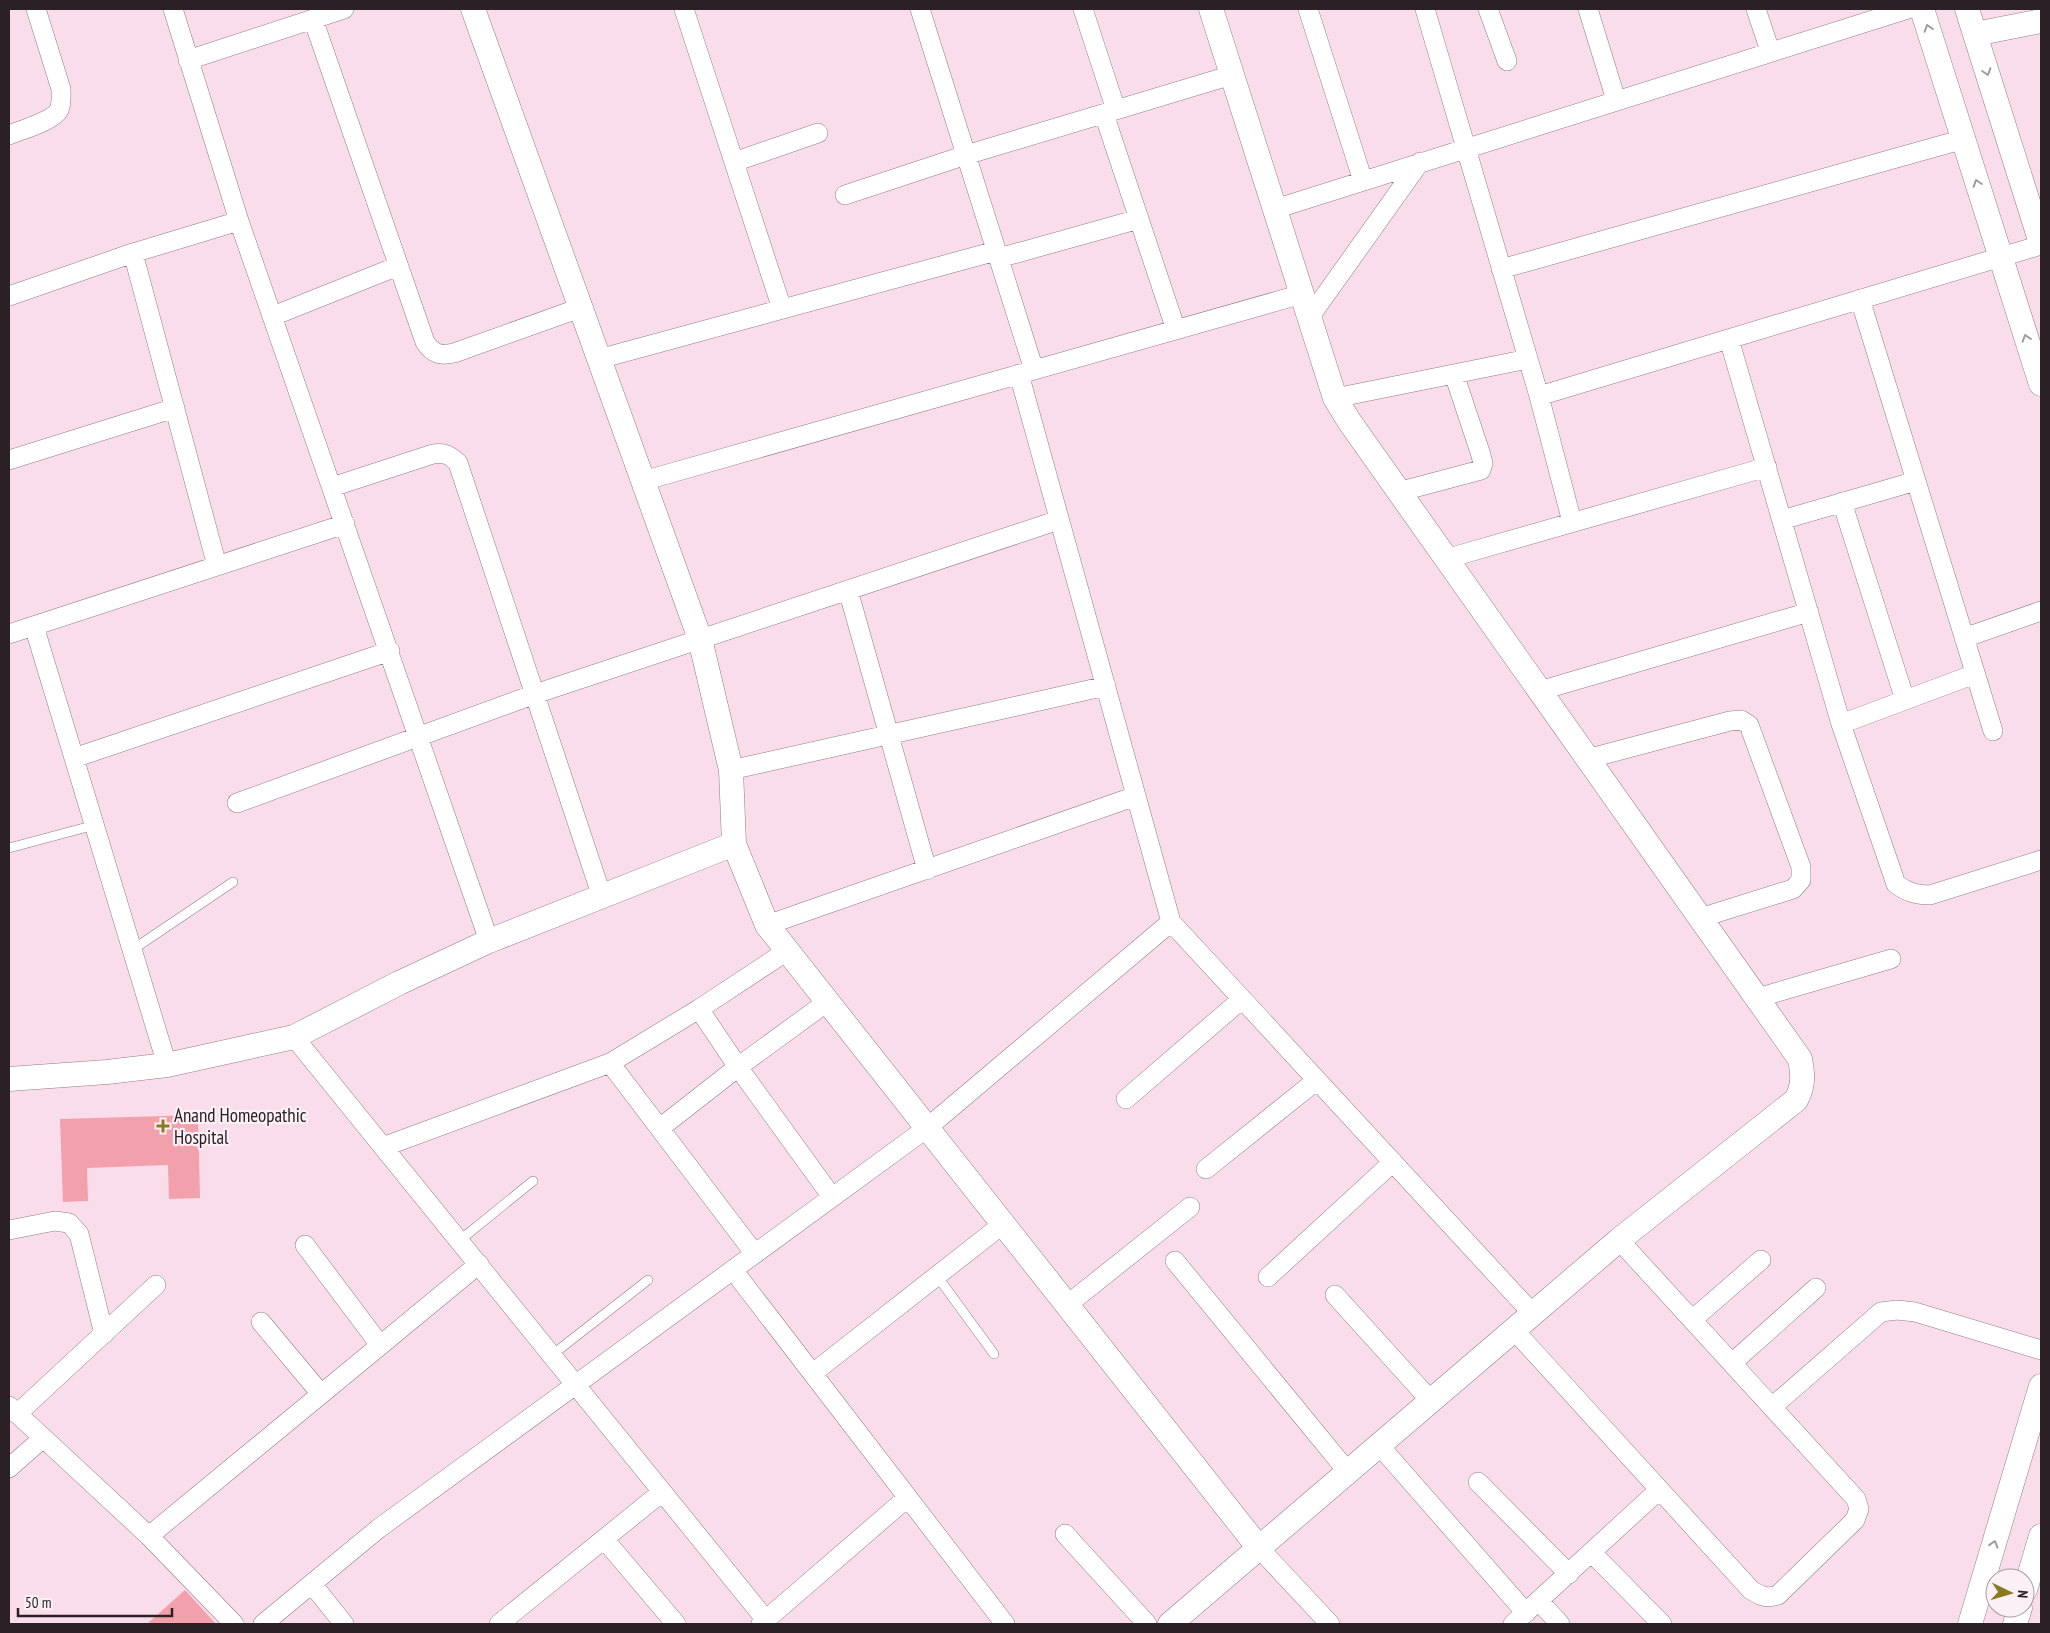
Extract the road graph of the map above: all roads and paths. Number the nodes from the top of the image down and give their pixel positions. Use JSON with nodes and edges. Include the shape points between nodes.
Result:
{"nodes":[{"id":1,"x":36,"y":9,"type":"edge"},
{"id":2,"x":172,"y":9,"type":"edge"},
{"id":3,"x":344,"y":9,"type":"edge"},
{"id":4,"x":474,"y":9,"type":"edge"},
{"id":5,"x":686,"y":9,"type":"edge"},
{"id":6,"x":922,"y":9,"type":"edge"},
{"id":7,"x":1083,"y":9,"type":"edge"},
{"id":8,"x":1211,"y":9,"type":"edge"},
{"id":9,"x":1308,"y":9,"type":"edge"},
{"id":10,"x":1425,"y":9,"type":"edge"},
{"id":11,"x":1488,"y":9,"type":"edge"},
{"id":12,"x":1588,"y":9,"type":"edge"},
{"id":13,"x":1756,"y":9,"type":"edge"},
{"id":14,"x":1908,"y":9,"type":"edge"},
{"id":15,"x":1922,"y":9,"type":"edge"},
{"id":16,"x":1967,"y":9,"type":"edge"},
{"id":17,"x":313,"y":19,"type":"junction"},
{"id":18,"x":2041,"y":21,"type":"edge"},
{"id":19,"x":1975,"y":34,"type":"junction"},
{"id":20,"x":1770,"y":51,"type":"junction"},
{"id":21,"x":188,"y":60,"type":"junction"},
{"id":22,"x":1507,"y":61,"type":"dead end"},
{"id":23,"x":1232,"y":76,"type":"junction"},
{"id":24,"x":1616,"y":100,"type":"junction"},
{"id":25,"x":1110,"y":112,"type":"junction"},
{"id":26,"x":818,"y":134,"type":"dead end"},
{"id":27,"x":9,"y":136,"type":"edge"},
{"id":28,"x":1964,"y":140,"type":"junction"},
{"id":29,"x":1466,"y":148,"type":"junction"},
{"id":30,"x":966,"y":155,"type":"junction"},
{"id":31,"x":734,"y":162,"type":"junction"},
{"id":32,"x":1420,"y":162,"type":"junction"},
{"id":33,"x":1363,"y":181,"type":"junction"},
{"id":34,"x":844,"y":194,"type":"dead end"},
{"id":35,"x":1275,"y":209,"type":"junction"},
{"id":36,"x":1139,"y":219,"type":"junction"},
{"id":37,"x":239,"y":221,"type":"junction"},
{"id":38,"x":2041,"y":244,"type":"edge"},
{"id":39,"x":133,"y":253,"type":"junction"},
{"id":40,"x":998,"y":254,"type":"junction"},
{"id":41,"x":2001,"y":257,"type":"junction"},
{"id":42,"x":398,"y":266,"type":"junction"},
{"id":43,"x":1501,"y":268,"type":"junction"},
{"id":44,"x":1302,"y":294,"type":"junction"},
{"id":45,"x":9,"y":296,"type":"edge"},
{"id":46,"x":1860,"y":299,"type":"junction"},
{"id":47,"x":580,"y":308,"type":"junction"},
{"id":48,"x":782,"y":309,"type":"junction"},
{"id":49,"x":273,"y":316,"type":"junction"},
{"id":50,"x":1309,"y":318,"type":"junction"},
{"id":51,"x":1176,"y":330,"type":"junction"},
{"id":52,"x":1729,"y":339,"type":"junction"},
{"id":53,"x":599,"y":359,"type":"junction"},
{"id":54,"x":1528,"y":359,"type":"junction"},
{"id":55,"x":1026,"y":372,"type":"junction"},
{"id":56,"x":1454,"y":374,"type":"junction"},
{"id":57,"x":2041,"y":384,"type":"edge"},
{"id":58,"x":1539,"y":396,"type":"junction"},
{"id":59,"x":1335,"y":398,"type":"junction"},
{"id":60,"x":174,"y":408,"type":"junction"},
{"id":61,"x":9,"y":460,"type":"edge"},
{"id":62,"x":1767,"y":467,"type":"junction"},
{"id":63,"x":643,"y":481,"type":"junction"},
{"id":64,"x":1916,"y":481,"type":"junction"},
{"id":65,"x":332,"y":487,"type":"junction"},
{"id":66,"x":1398,"y":492,"type":"junction"},
{"id":67,"x":1842,"y":502,"type":"junction"},
{"id":68,"x":1059,"y":520,"type":"junction"},
{"id":69,"x":1782,"y":520,"type":"junction"},
{"id":70,"x":1572,"y":522,"type":"junction"},
{"id":71,"x":346,"y":524,"type":"junction"},
{"id":72,"x":1445,"y":559,"type":"junction"},
{"id":73,"x":217,"y":566,"type":"junction"},
{"id":74,"x":848,"y":590,"type":"junction"},
{"id":75,"x":2041,"y":611,"type":"edge"},
{"id":76,"x":1809,"y":612,"type":"junction"},
{"id":77,"x":34,"y":626,"type":"junction"},
{"id":78,"x":9,"y":634,"type":"edge"},
{"id":79,"x":1964,"y":638,"type":"junction"},
{"id":80,"x":700,"y":639,"type":"junction"},
{"id":81,"x":390,"y":652,"type":"junction"},
{"id":82,"x":1975,"y":674,"type":"junction"},
{"id":83,"x":1106,"y":686,"type":"junction"},
{"id":84,"x":1538,"y":691,"type":"junction"},
{"id":85,"x":535,"y":694,"type":"junction"},
{"id":86,"x":1905,"y":700,"type":"junction"},
{"id":87,"x":1842,"y":724,"type":"junction"},
{"id":88,"x":1993,"y":731,"type":"dead end"},
{"id":89,"x":419,"y":735,"type":"junction"},
{"id":90,"x":889,"y":735,"type":"junction"},
{"id":91,"x":74,"y":758,"type":"junction"},
{"id":92,"x":1587,"y":759,"type":"junction"},
{"id":93,"x":731,"y":770,"type":"junction"},
{"id":94,"x":1136,"y":796,"type":"junction"},
{"id":95,"x":237,"y":802,"type":"dead end"},
{"id":96,"x":95,"y":825,"type":"junction"},
{"id":97,"x":734,"y":844,"type":"junction"},
{"id":98,"x":9,"y":848,"type":"edge"},
{"id":99,"x":2041,"y":860,"type":"edge"},
{"id":100,"x":927,"y":870,"type":"junction"},
{"id":101,"x":232,"y":882,"type":"dead end"},
{"id":102,"x":602,"y":897,"type":"junction"},
{"id":103,"x":1700,"y":918,"type":"junction"},
{"id":104,"x":1172,"y":922,"type":"junction"},
{"id":105,"x":767,"y":925,"type":"junction"},
{"id":106,"x":490,"y":941,"type":"junction"},
{"id":107,"x":132,"y":950,"type":"junction"},
{"id":108,"x":787,"y":951,"type":"junction"},
{"id":109,"x":1891,"y":959,"type":"dead end"},
{"id":110,"x":1757,"y":998,"type":"junction"},
{"id":111,"x":1242,"y":999,"type":"junction"},
{"id":112,"x":827,"y":1002,"type":"junction"},
{"id":113,"x":699,"y":1009,"type":"junction"},
{"id":114,"x":294,"y":1037,"type":"junction"},
{"id":115,"x":610,"y":1063,"type":"junction"},
{"id":116,"x":167,"y":1065,"type":"junction"},
{"id":117,"x":738,"y":1067,"type":"junction"},
{"id":118,"x":9,"y":1079,"type":"edge"},
{"id":119,"x":1317,"y":1080,"type":"junction"},
{"id":120,"x":1126,"y":1099,"type":"dead end"},
{"id":121,"x":660,"y":1128,"type":"junction"},
{"id":122,"x":927,"y":1128,"type":"junction"},
{"id":123,"x":383,"y":1147,"type":"junction"},
{"id":124,"x":1393,"y":1162,"type":"junction"},
{"id":125,"x":1206,"y":1170,"type":"dead end"},
{"id":126,"x":533,"y":1181,"type":"dead end"},
{"id":127,"x":832,"y":1197,"type":"junction"},
{"id":128,"x":1190,"y":1207,"type":"dead end"},
{"id":129,"x":1003,"y":1224,"type":"junction"},
{"id":130,"x":9,"y":1230,"type":"edge"},
{"id":131,"x":1619,"y":1240,"type":"junction"},
{"id":132,"x":459,"y":1241,"type":"junction"},
{"id":133,"x":305,"y":1246,"type":"dead end"},
{"id":134,"x":754,"y":1254,"type":"junction"},
{"id":135,"x":1761,"y":1260,"type":"dead end"},
{"id":136,"x":1175,"y":1261,"type":"dead end"},
{"id":137,"x":478,"y":1264,"type":"junction"},
{"id":138,"x":733,"y":1270,"type":"junction"},
{"id":139,"x":937,"y":1276,"type":"junction"},
{"id":140,"x":1268,"y":1277,"type":"dead end"},
{"id":141,"x":648,"y":1280,"type":"dead end"},
{"id":142,"x":156,"y":1285,"type":"dead end"},
{"id":143,"x":1816,"y":1288,"type":"dead end"},
{"id":144,"x":1335,"y":1295,"type":"dead end"},
{"id":145,"x":1067,"y":1305,"type":"junction"},
{"id":146,"x":1533,"y":1314,"type":"junction"},
{"id":147,"x":1692,"y":1320,"type":"junction"},
{"id":148,"x":261,"y":1322,"type":"dead end"},
{"id":149,"x":1514,"y":1330,"type":"junction"},
{"id":150,"x":104,"y":1334,"type":"junction"},
{"id":151,"x":380,"y":1345,"type":"junction"},
{"id":152,"x":2041,"y":1350,"type":"edge"},
{"id":153,"x":994,"y":1354,"type":"dead end"},
{"id":154,"x":552,"y":1355,"type":"junction"},
{"id":155,"x":1732,"y":1363,"type":"junction"},
{"id":156,"x":813,"y":1373,"type":"junction"},
{"id":157,"x":576,"y":1385,"type":"junction"},
{"id":158,"x":2041,"y":1386,"type":"edge"},
{"id":159,"x":321,"y":1394,"type":"junction"},
{"id":160,"x":1431,"y":1401,"type":"junction"},
{"id":161,"x":1772,"y":1406,"type":"junction"},
{"id":162,"x":13,"y":1410,"type":"edge"},
{"id":163,"x":43,"y":1438,"type":"junction"},
{"id":164,"x":1379,"y":1445,"type":"junction"},
{"id":165,"x":9,"y":1468,"type":"edge"},
{"id":166,"x":1348,"y":1472,"type":"junction"},
{"id":167,"x":1478,"y":1482,"type":"dead end"},
{"id":168,"x":1659,"y":1490,"type":"junction"},
{"id":169,"x":662,"y":1492,"type":"junction"},
{"id":170,"x":907,"y":1498,"type":"junction"},
{"id":171,"x":1065,"y":1534,"type":"dead end"},
{"id":172,"x":149,"y":1536,"type":"junction"},
{"id":173,"x":2041,"y":1536,"type":"edge"},
{"id":174,"x":604,"y":1539,"type":"junction"},
{"id":175,"x":1259,"y":1548,"type":"junction"},
{"id":176,"x":1592,"y":1553,"type":"junction"},
{"id":177,"x":2032,"y":1568,"type":"edge"},
{"id":178,"x":1568,"y":1574,"type":"junction"},
{"id":179,"x":312,"y":1584,"type":"junction"},
{"id":180,"x":1526,"y":1613,"type":"edge"},
{"id":181,"x":507,"y":1622,"type":"edge"},
{"id":182,"x":764,"y":1622,"type":"edge"},
{"id":183,"x":234,"y":1624,"type":"edge"},
{"id":184,"x":263,"y":1624,"type":"edge"},
{"id":185,"x":344,"y":1624,"type":"edge"},
{"id":186,"x":676,"y":1624,"type":"edge"},
{"id":187,"x":1006,"y":1624,"type":"edge"},
{"id":188,"x":1147,"y":1624,"type":"edge"},
{"id":189,"x":1170,"y":1624,"type":"edge"},
{"id":190,"x":1330,"y":1624,"type":"edge"},
{"id":191,"x":1560,"y":1624,"type":"edge"},
{"id":192,"x":1662,"y":1624,"type":"edge"},
{"id":193,"x":1970,"y":1624,"type":"edge"}],
"edges":[{"from":1,"to":27,"type":"street","via":[[61,90],[61,102],[58,112],[48,119]]},
{"from":2,"to":21,"type":"street"},
{"from":3,"to":17,"type":"street"},
{"from":4,"to":47,"type":"street"},
{"from":5,"to":31,"type":"street"},
{"from":6,"to":30,"type":"street"},
{"from":7,"to":25,"type":"street"},
{"from":8,"to":23,"type":"street"},
{"from":9,"to":33,"type":"street"},
{"from":10,"to":29,"type":"street"},
{"from":11,"to":22,"type":"street"},
{"from":12,"to":24,"type":"street"},
{"from":13,"to":20,"type":"street"},
{"from":14,"to":20,"type":"street"},
{"from":28,"to":15,"type":"street","one_way":true},
{"from":16,"to":19,"type":"street"},
{"from":17,"to":21,"type":"street"},
{"from":17,"to":42,"type":"street"},
{"from":18,"to":19,"type":"street"},
{"from":19,"to":38,"type":"street","one_way":true},
{"from":20,"to":24,"type":"street"},
{"from":21,"to":37,"type":"street"},
{"from":23,"to":25,"type":"street"},
{"from":23,"to":35,"type":"street"},
{"from":24,"to":29,"type":"street"},
{"from":25,"to":30,"type":"street"},
{"from":25,"to":36,"type":"street"},
{"from":26,"to":31,"type":"street"},
{"from":41,"to":28,"type":"street","one_way":true},
{"from":28,"to":43,"type":"street"},
{"from":29,"to":32,"type":"street"},
{"from":29,"to":43,"type":"street"},
{"from":30,"to":34,"type":"street"},
{"from":30,"to":40,"type":"street"},
{"from":31,"to":48,"type":"street"},
{"from":32,"to":33,"type":"street"},
{"from":32,"to":50,"type":"street"},
{"from":33,"to":35,"type":"street"},
{"from":35,"to":44,"type":"street"},
{"from":36,"to":40,"type":"street"},
{"from":36,"to":51,"type":"street"},
{"from":37,"to":39,"type":"street"},
{"from":37,"to":49,"type":"street"},
{"from":38,"to":41,"type":"street"},
{"from":39,"to":45,"type":"street"},
{"from":39,"to":60,"type":"street"},
{"from":40,"to":48,"type":"street"},
{"from":40,"to":55,"type":"street"},
{"from":41,"to":46,"type":"street"},
{"from":57,"to":41,"type":"street","one_way":true},
{"from":42,"to":47,"type":"street","via":[[431,352],[454,353]]},
{"from":42,"to":49,"type":"street"},
{"from":43,"to":54,"type":"street"},
{"from":44,"to":50,"type":"street"},
{"from":44,"to":51,"type":"street"},
{"from":46,"to":52,"type":"street"},
{"from":46,"to":64,"type":"street"},
{"from":47,"to":53,"type":"street"},
{"from":48,"to":53,"type":"street"},
{"from":49,"to":65,"type":"street"},
{"from":50,"to":59,"type":"street"},
{"from":51,"to":55,"type":"street"},
{"from":52,"to":58,"type":"street"},
{"from":52,"to":62,"type":"street"},
{"from":53,"to":63,"type":"street"},
{"from":54,"to":56,"type":"street"},
{"from":54,"to":58,"type":"street"},
{"from":55,"to":63,"type":"street"},
{"from":55,"to":68,"type":"street"},
{"from":56,"to":59,"type":"street"},
{"from":56,"to":66,"type":"street","via":[[1480,452],[1481,470]]},
{"from":58,"to":70,"type":"street"},
{"from":59,"to":66,"type":"street"},
{"from":60,"to":61,"type":"street"},
{"from":60,"to":73,"type":"street"},
{"from":62,"to":69,"type":"street"},
{"from":62,"to":70,"type":"street"},
{"from":63,"to":80,"type":"street"},
{"from":64,"to":67,"type":"street"},
{"from":64,"to":79,"type":"street"},
{"from":65,"to":71,"type":"street"},
{"from":65,"to":85,"type":"street","via":[[441,452],[458,463]]},
{"from":66,"to":72,"type":"street"},
{"from":67,"to":69,"type":"street"},
{"from":67,"to":86,"type":"street"},
{"from":68,"to":74,"type":"street"},
{"from":68,"to":83,"type":"street"},
{"from":69,"to":76,"type":"street"},
{"from":70,"to":72,"type":"street"},
{"from":71,"to":73,"type":"street"},
{"from":71,"to":81,"type":"street"},
{"from":72,"to":84,"type":"street"},
{"from":73,"to":77,"type":"street"},
{"from":74,"to":80,"type":"street"},
{"from":74,"to":90,"type":"street"},
{"from":75,"to":79,"type":"street"},
{"from":76,"to":84,"type":"street"},
{"from":76,"to":87,"type":"street"},
{"from":77,"to":78,"type":"street"},
{"from":77,"to":91,"type":"street"},
{"from":79,"to":82,"type":"street"},
{"from":80,"to":85,"type":"street"},
{"from":80,"to":93,"type":"street"},
{"from":81,"to":89,"type":"street"},
{"from":81,"to":91,"type":"street"},
{"from":82,"to":86,"type":"street"},
{"from":82,"to":88,"type":"street"},
{"from":83,"to":90,"type":"street"},
{"from":83,"to":94,"type":"street"},
{"from":84,"to":92,"type":"street"},
{"from":85,"to":89,"type":"street"},
{"from":85,"to":102,"type":"street"},
{"from":86,"to":87,"type":"street"},
{"from":87,"to":99,"type":"street","via":[[1896,884],[1917,895],[1930,895]]},
{"from":89,"to":95,"type":"street"},
{"from":89,"to":106,"type":"street"},
{"from":90,"to":93,"type":"street"},
{"from":90,"to":100,"type":"street"},
{"from":91,"to":96,"type":"street"},
{"from":92,"to":103,"type":"street"},
{"from":92,"to":103,"type":"street","via":[[1730,721],[1741,720],[1750,725],[1801,867],[1801,880],[1793,890]]},
{"from":93,"to":97,"type":"street"},
{"from":94,"to":100,"type":"street"},
{"from":94,"to":104,"type":"street"},
{"from":96,"to":98,"type":"lane"},
{"from":96,"to":107,"type":"street"},
{"from":97,"to":102,"type":"street"},
{"from":97,"to":105,"type":"street"},
{"from":100,"to":105,"type":"street"},
{"from":101,"to":107,"type":"lane"},
{"from":102,"to":106,"type":"street"},
{"from":103,"to":110,"type":"street"},
{"from":104,"to":111,"type":"street"},
{"from":104,"to":122,"type":"street"},
{"from":105,"to":108,"type":"street"},
{"from":106,"to":114,"type":"street"},
{"from":107,"to":116,"type":"street"},
{"from":108,"to":112,"type":"street"},
{"from":108,"to":113,"type":"street"},
{"from":109,"to":110,"type":"street"},
{"from":110,"to":131,"type":"street","via":[[1800,1059],[1802,1088],[1796,1100]]},
{"from":111,"to":119,"type":"street"},
{"from":111,"to":120,"type":"street"},
{"from":112,"to":117,"type":"street"},
{"from":112,"to":122,"type":"street"},
{"from":113,"to":115,"type":"street"},
{"from":113,"to":117,"type":"street"},
{"from":114,"to":116,"type":"street"},
{"from":114,"to":123,"type":"street"},
{"from":115,"to":121,"type":"street"},
{"from":115,"to":123,"type":"street"},
{"from":116,"to":118,"type":"street"},
{"from":117,"to":121,"type":"street"},
{"from":117,"to":127,"type":"street"},
{"from":119,"to":124,"type":"street"},
{"from":119,"to":125,"type":"street"},
{"from":121,"to":134,"type":"street"},
{"from":122,"to":127,"type":"street"},
{"from":122,"to":129,"type":"street"},
{"from":123,"to":132,"type":"street"},
{"from":124,"to":140,"type":"street"},
{"from":124,"to":146,"type":"street"},
{"from":126,"to":132,"type":"lane"},
{"from":127,"to":134,"type":"street"},
{"from":128,"to":145,"type":"street"},
{"from":129,"to":139,"type":"street"},
{"from":129,"to":145,"type":"street"},
{"from":130,"to":150,"type":"street","via":[[55,1221],[69,1223],[79,1234]]},
{"from":131,"to":146,"type":"street"},
{"from":131,"to":147,"type":"street"},
{"from":132,"to":137,"type":"street"},
{"from":133,"to":151,"type":"street"},
{"from":134,"to":138,"type":"street"},
{"from":135,"to":147,"type":"street"},
{"from":136,"to":166,"type":"street"},
{"from":137,"to":151,"type":"street"},
{"from":137,"to":154,"type":"street"},
{"from":138,"to":156,"type":"street"},
{"from":138,"to":157,"type":"street"},
{"from":139,"to":153,"type":"lane"},
{"from":139,"to":156,"type":"street"},
{"from":141,"to":154,"type":"lane"},
{"from":142,"to":150,"type":"street"},
{"from":143,"to":155,"type":"street"},
{"from":144,"to":160,"type":"street"},
{"from":145,"to":175,"type":"street"},
{"from":146,"to":149,"type":"street"},
{"from":147,"to":155,"type":"street"},
{"from":148,"to":159,"type":"street"},
{"from":149,"to":160,"type":"street"},
{"from":149,"to":168,"type":"street"},
{"from":150,"to":162,"type":"street"},
{"from":151,"to":159,"type":"street"},
{"from":152,"to":161,"type":"street","via":[[1915,1312],[1881,1312]]},
{"from":154,"to":157,"type":"street"},
{"from":155,"to":161,"type":"street"},
{"from":156,"to":170,"type":"street"},
{"from":157,"to":169,"type":"street"},
{"from":157,"to":179,"type":"street","via":[[378,1529]]},
{"from":193,"to":158,"type":"street","one_way":true},
{"from":159,"to":172,"type":"street"},
{"from":160,"to":164,"type":"street"},
{"from":161,"to":168,"type":"street","via":[[1856,1499],[1859,1509],[1855,1520],[1778,1595],[1770,1598],[1751,1590]]},
{"from":162,"to":163,"type":"street"},
{"from":163,"to":165,"type":"street"},
{"from":163,"to":172,"type":"street"},
{"from":164,"to":166,"type":"street"},
{"from":164,"to":180,"type":"street"},
{"from":166,"to":175,"type":"street"},
{"from":167,"to":178,"type":"street"},
{"from":168,"to":176,"type":"street"},
{"from":169,"to":174,"type":"street"},
{"from":169,"to":182,"type":"street"},
{"from":170,"to":182,"type":"street"},
{"from":170,"to":187,"type":"street"},
{"from":171,"to":188,"type":"street"},
{"from":172,"to":183,"type":"street"},
{"from":173,"to":177,"type":"street"},
{"from":174,"to":181,"type":"street"},
{"from":174,"to":186,"type":"street"},
{"from":175,"to":189,"type":"street"},
{"from":175,"to":190,"type":"street"},
{"from":176,"to":178,"type":"street"},
{"from":176,"to":192,"type":"street"},
{"from":178,"to":180,"type":"street"},
{"from":179,"to":184,"type":"street"},
{"from":179,"to":185,"type":"street"},
{"from":180,"to":191,"type":"street"}]}
